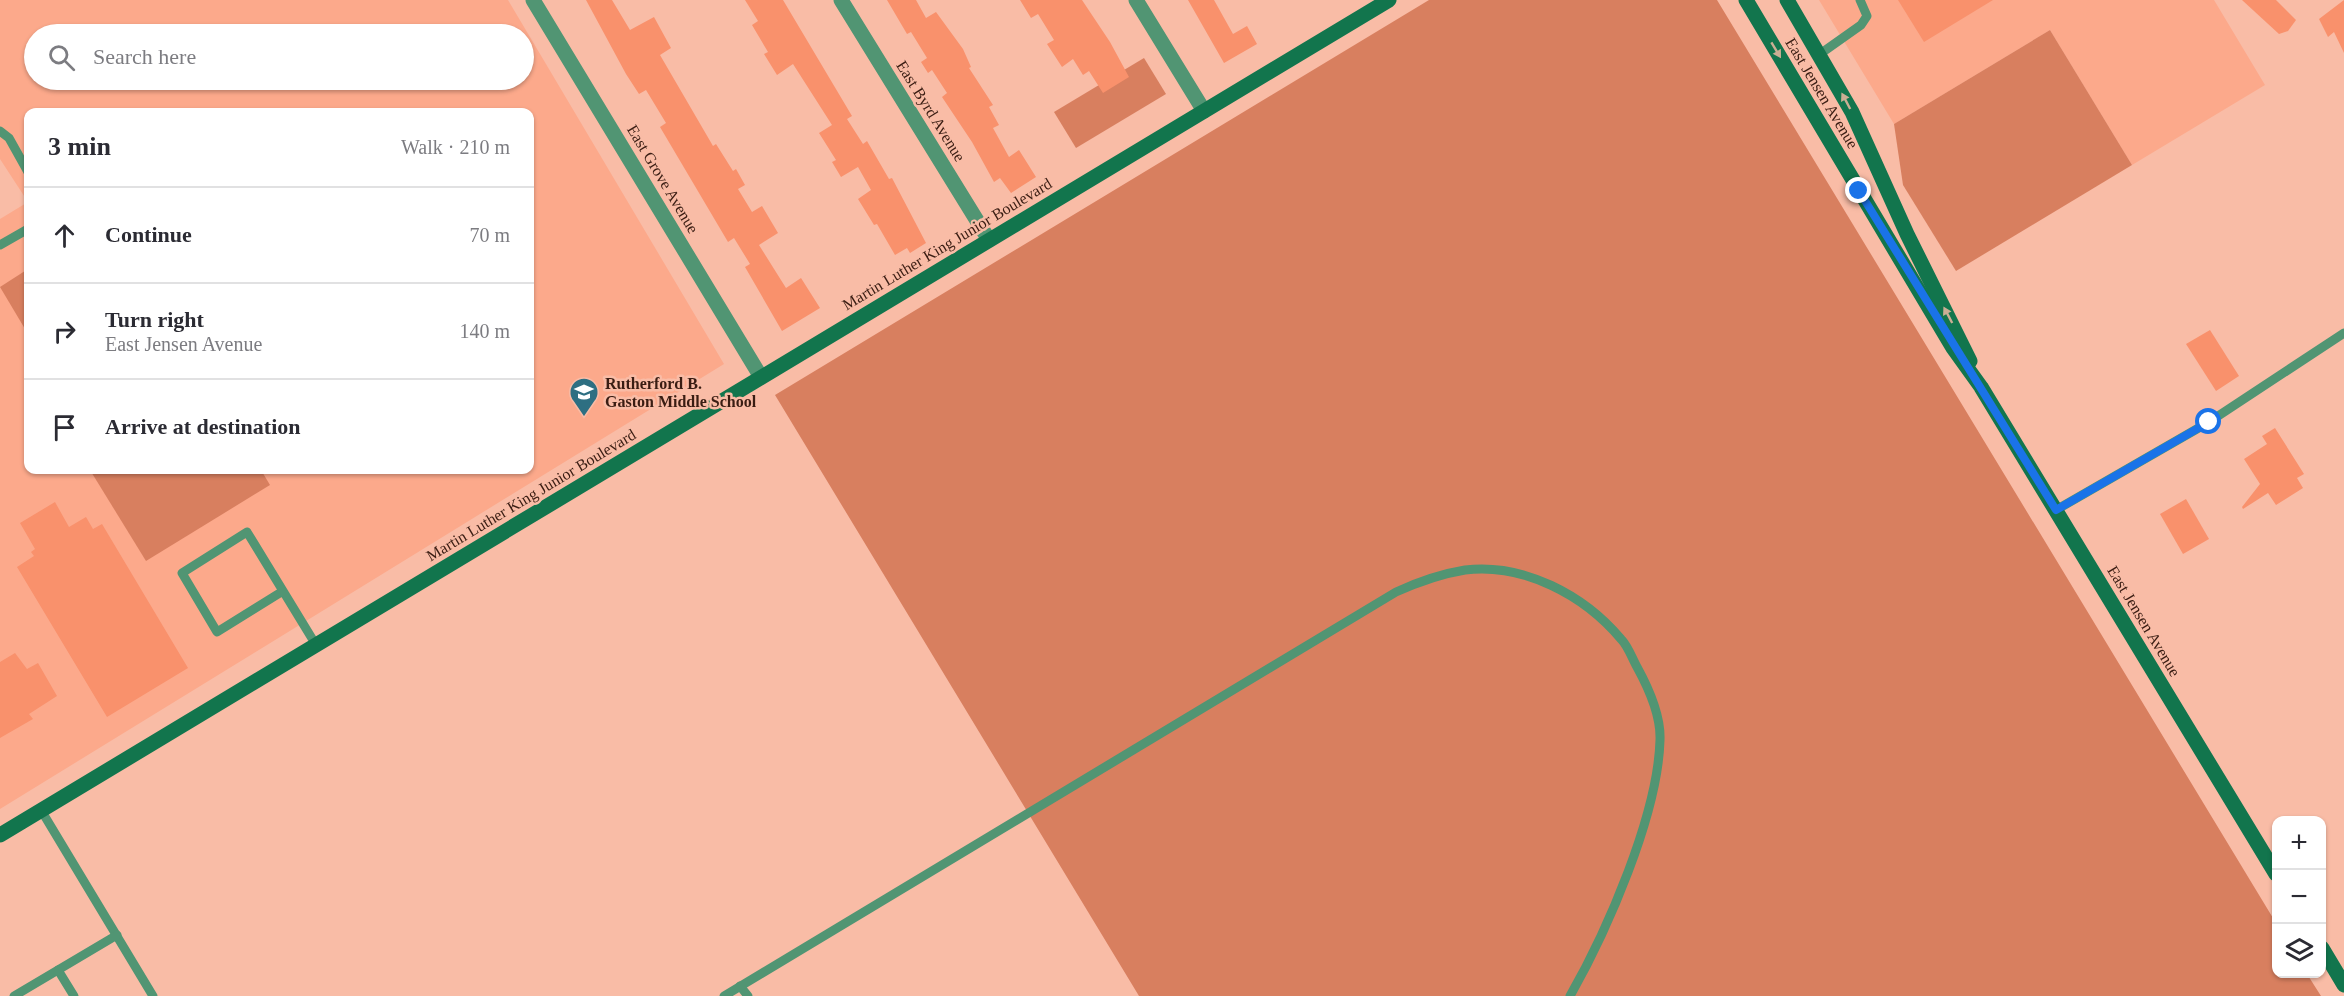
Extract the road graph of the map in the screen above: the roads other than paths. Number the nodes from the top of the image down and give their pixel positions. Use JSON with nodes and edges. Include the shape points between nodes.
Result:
{"nodes":[{"id":1,"x":533,"y":0,"type":"edge"},
{"id":2,"x":842,"y":0,"type":"edge"},
{"id":3,"x":1136,"y":0,"type":"edge"},
{"id":4,"x":1389,"y":0,"type":"edge"},
{"id":5,"x":1746,"y":0,"type":"edge"},
{"id":6,"x":1787,"y":0,"type":"edge"},
{"id":7,"x":1860,"y":0,"type":"edge"},
{"id":8,"x":1820,"y":54,"type":"junction"},
{"id":9,"x":1204,"y":111,"type":"junction"},
{"id":10,"x":0,"y":131,"type":"edge"},
{"id":11,"x":24,"y":165,"type":"edge"},
{"id":12,"x":24,"y":231,"type":"edge"},
{"id":13,"x":989,"y":240,"type":"junction"},
{"id":14,"x":0,"y":245,"type":"edge"},
{"id":15,"x":2344,"y":333,"type":"edge"},
{"id":16,"x":761,"y":377,"type":"junction"},
{"id":17,"x":1981,"y":387,"type":"junction"},
{"id":18,"x":2056,"y":510,"type":"junction"},
{"id":19,"x":283,"y":591,"type":"junction"},
{"id":20,"x":316,"y":645,"type":"junction"},
{"id":21,"x":41,"y":810,"type":"junction"},
{"id":22,"x":0,"y":835,"type":"edge"},
{"id":23,"x":2275,"y":870,"type":"edge"},
{"id":24,"x":117,"y":935,"type":"junction"},
{"id":25,"x":2326,"y":955,"type":"edge"},
{"id":26,"x":58,"y":970,"type":"junction"},
{"id":27,"x":2344,"y":985,"type":"edge"},
{"id":28,"x":740,"y":986,"type":"junction"},
{"id":29,"x":14,"y":996,"type":"edge"},
{"id":30,"x":74,"y":996,"type":"edge"},
{"id":31,"x":153,"y":996,"type":"edge"},
{"id":32,"x":724,"y":996,"type":"edge"},
{"id":33,"x":748,"y":996,"type":"edge"},
{"id":34,"x":1570,"y":996,"type":"edge"}],
"edges":[{"from":1,"to":16,"type":"street","name":"East Grove Avenue"},
{"from":2,"to":13,"type":"street","name":"East Byrd Avenue"},
{"from":3,"to":9,"type":"street"},
{"from":4,"to":9,"type":"street","name":"Martin Luther King Junior Boulevard"},
{"from":5,"to":17,"type":"street","name":"East Jensen Avenue","one_way":true,"via":[[1953,348]]},
{"from":6,"to":8,"type":"street","name":"East Jensen Avenue"},
{"from":7,"to":8,"type":"lane","via":[[1867,16],[1861,25]]},
{"from":17,"to":8,"type":"street","name":"East Jensen Avenue","one_way":true,"via":[[1862,133]]},
{"from":9,"to":13,"type":"street","name":"Martin Luther King Junior Boulevard"},
{"from":10,"to":11,"type":"lane","via":[[9,138]]},
{"from":12,"to":14,"type":"lane"},
{"from":13,"to":16,"type":"street","name":"Martin Luther King Junior Boulevard"},
{"from":15,"to":18,"type":"lane","via":[[2209,422]]},
{"from":16,"to":20,"type":"street","name":"Martin Luther King Junior Boulevard"},
{"from":17,"to":18,"type":"street","name":"East Jensen Avenue"},
{"from":18,"to":23,"type":"street","name":"East Jensen Avenue"},
{"from":19,"to":19,"type":"lane","via":[[247,532],[182,573],[217,632]]},
{"from":19,"to":20,"type":"lane"},
{"from":20,"to":21,"type":"street","name":"Martin Luther King Junior Boulevard"},
{"from":21,"to":22,"type":"street","name":"Martin Luther King Junior Boulevard"},
{"from":21,"to":24,"type":"lane"},
{"from":24,"to":26,"type":"lane"},
{"from":24,"to":31,"type":"lane"},
{"from":25,"to":27,"type":"street"},
{"from":26,"to":29,"type":"lane"},
{"from":26,"to":30,"type":"lane"},
{"from":28,"to":32,"type":"lane"},
{"from":28,"to":33,"type":"lane"},
{"from":28,"to":34,"type":"lane","via":[[1396,592],[1429,578],[1467,570],[1509,572],[1554,585],[1593,611],[1623,640],[1648,688],[1658,728],[1655,786],[1638,838],[1596,951]]}]}
